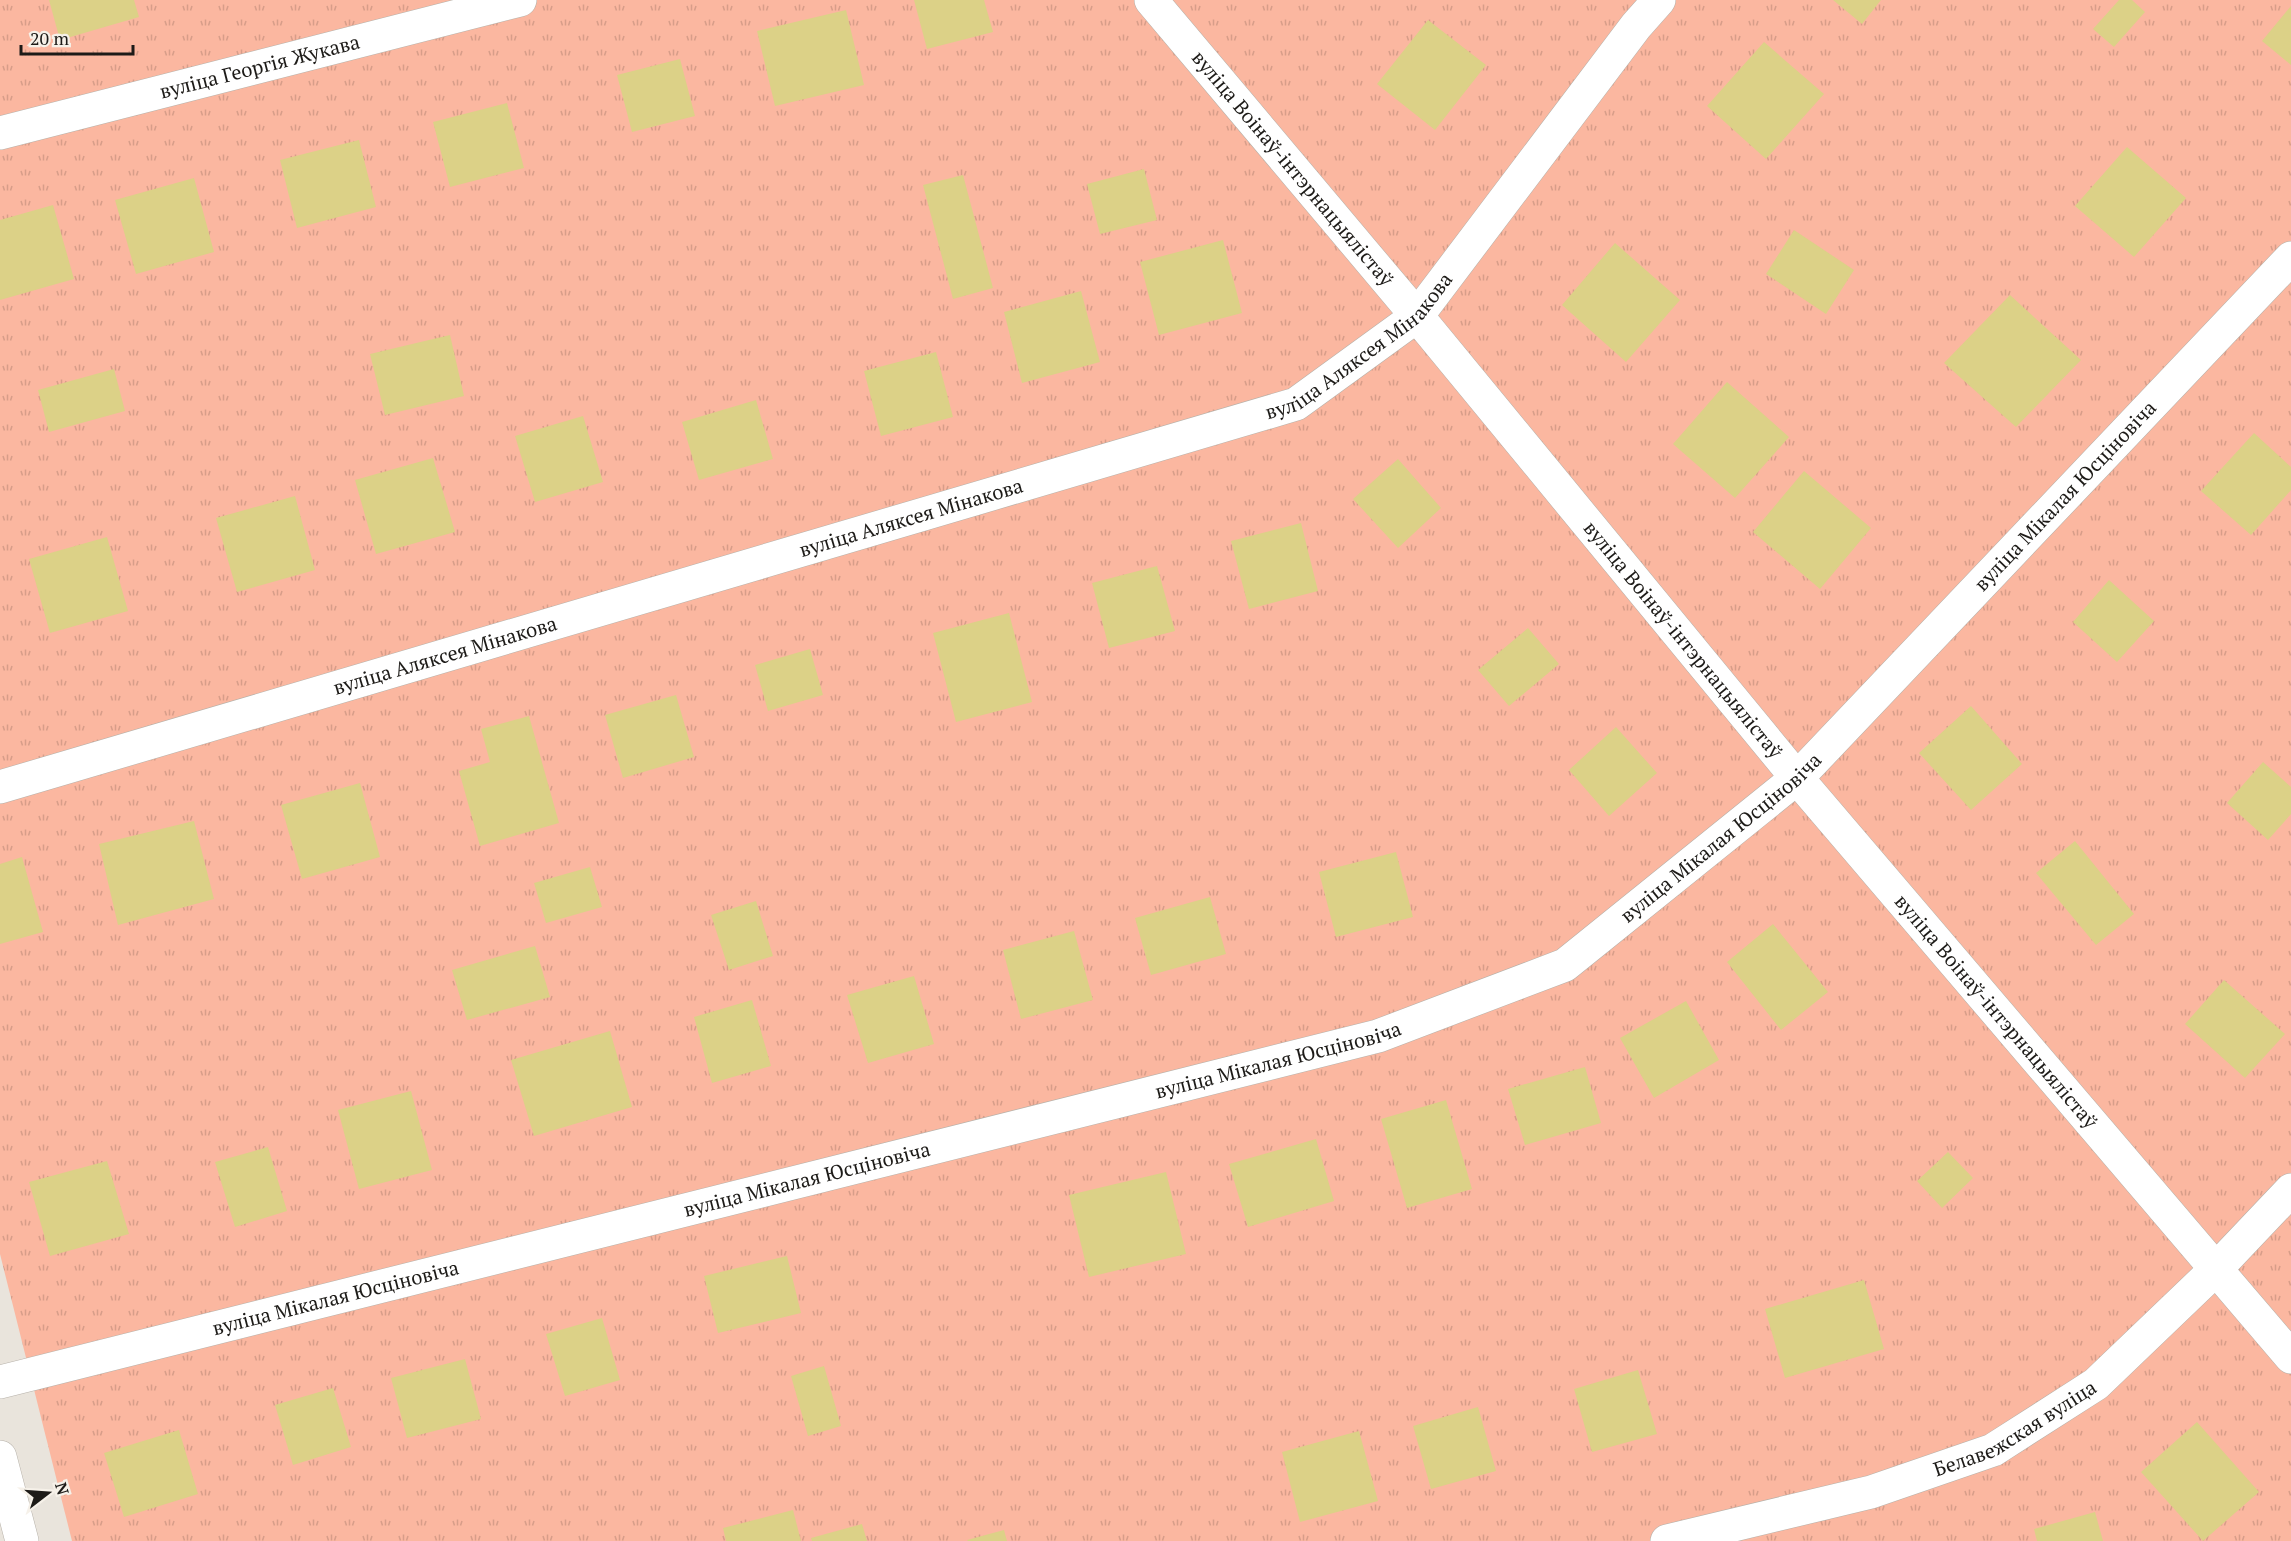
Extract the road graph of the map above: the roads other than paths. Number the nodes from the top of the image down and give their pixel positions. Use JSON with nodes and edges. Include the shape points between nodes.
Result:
{"nodes":[{"id":1,"x":520,"y":0,"type":"edge"},
{"id":2,"x":1151,"y":0,"type":"edge"},
{"id":3,"x":1659,"y":0,"type":"edge"},
{"id":4,"x":0,"y":133,"type":"edge"},
{"id":5,"x":2291,"y":258,"type":"edge"},
{"id":6,"x":1417,"y":316,"type":"junction"},
{"id":7,"x":1797,"y":778,"type":"junction"},
{"id":8,"x":0,"y":788,"type":"edge"},
{"id":9,"x":2291,"y":1190,"type":"edge"},
{"id":10,"x":2216,"y":1269,"type":"junction"},
{"id":11,"x":2291,"y":1357,"type":"edge"},
{"id":12,"x":0,"y":1382,"type":"edge"},
{"id":13,"x":0,"y":1457,"type":"edge"},
{"id":14,"x":22,"y":1541,"type":"edge"},
{"id":15,"x":1667,"y":1541,"type":"edge"}],
"edges":[{"from":1,"to":4,"type":"street","name":"вуліца Георгія Жукава"},
{"from":2,"to":6,"type":"street","name":"вуліца Воінаў-інтэрнацыялістаў"},
{"from":3,"to":6,"type":"street","name":"вуліца Аляксея Мінакова"},
{"from":5,"to":7,"type":"street","name":"вуліца Мікалая Юсціновіча"},
{"from":6,"to":7,"type":"street","name":"вуліца Воінаў-інтэрнацыялістаў"},
{"from":6,"to":8,"type":"street","name":"вуліца Аляксея Мінакова","via":[[1296,404]]},
{"from":7,"to":10,"type":"street","name":"вуліца Воінаў-інтэрнацыялістаў"},
{"from":7,"to":12,"type":"street","name":"вуліца Мікалая Юсціновіча","via":[[1565,965],[1378,1036]]},
{"from":9,"to":10,"type":"street","name":"Белавежская вуліца"},
{"from":10,"to":11,"type":"street","name":"вуліца Воінаў-інтэрнацыялістаў"},
{"from":10,"to":15,"type":"street","name":"Белавежская вуліца","via":[[2096,1384],[1993,1450],[1870,1492]]},
{"from":13,"to":14,"type":"street"}]}
